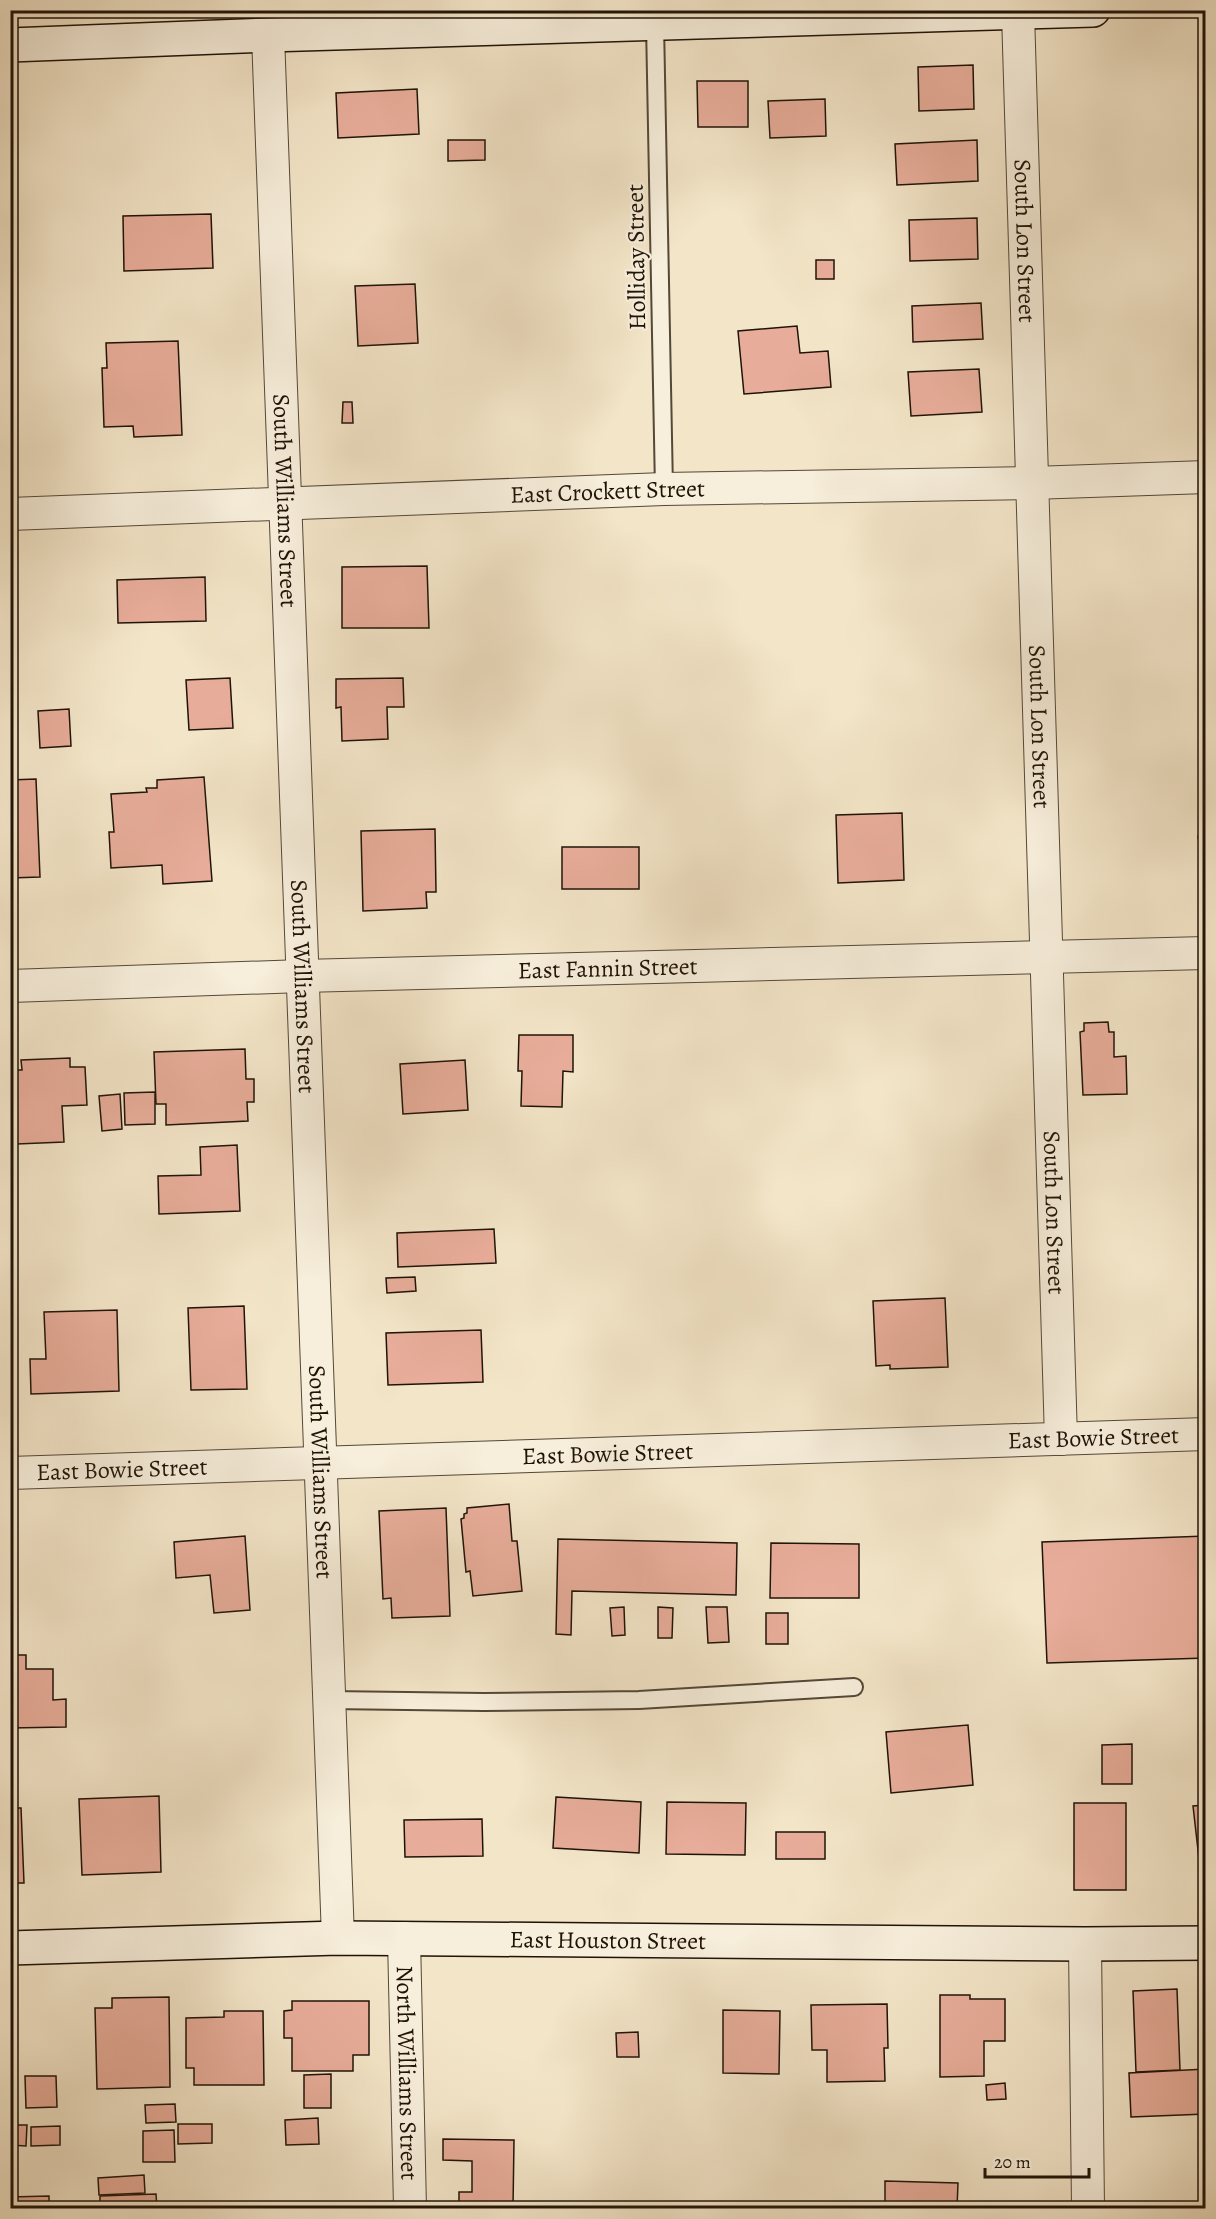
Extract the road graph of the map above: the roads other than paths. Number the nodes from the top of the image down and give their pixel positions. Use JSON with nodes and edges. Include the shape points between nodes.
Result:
{"nodes":[{"id":1,"x":1093,"y":10,"type":"edge"},
{"id":2,"x":1018,"y":13,"type":"junction"},
{"id":3,"x":655,"y":24,"type":"junction"},
{"id":4,"x":268,"y":35,"type":"junction"},
{"id":5,"x":10,"y":45,"type":"edge"},
{"id":6,"x":1206,"y":477,"type":"edge"},
{"id":7,"x":1032,"y":483,"type":"junction"},
{"id":8,"x":664,"y":489,"type":"junction"},
{"id":9,"x":285,"y":502,"type":"junction"},
{"id":10,"x":10,"y":514,"type":"edge"},
{"id":11,"x":1206,"y":953,"type":"edge"},
{"id":12,"x":1046,"y":958,"type":"junction"},
{"id":13,"x":302,"y":976,"type":"junction"},
{"id":14,"x":10,"y":986,"type":"edge"},
{"id":15,"x":1206,"y":1434,"type":"edge"},
{"id":16,"x":1061,"y":1439,"type":"junction"},
{"id":17,"x":320,"y":1462,"type":"junction"},
{"id":18,"x":10,"y":1473,"type":"edge"},
{"id":19,"x":854,"y":1687,"type":"dead end"},
{"id":20,"x":329,"y":1700,"type":"junction"},
{"id":21,"x":338,"y":1938,"type":"junction"},
{"id":22,"x":404,"y":1938,"type":"junction"},
{"id":23,"x":1206,"y":1943,"type":"edge"},
{"id":24,"x":1085,"y":1944,"type":"junction"},
{"id":25,"x":10,"y":1948,"type":"edge"},
{"id":26,"x":410,"y":2208,"type":"edge"},
{"id":27,"x":1088,"y":2208,"type":"edge"}],
"edges":[{"from":1,"to":2,"type":"main road"},
{"from":2,"to":3,"type":"main road"},
{"from":2,"to":7,"type":"street","name":"South Lon Street"},
{"from":3,"to":4,"type":"main road"},
{"from":3,"to":8,"type":"lane","name":"Holliday Street"},
{"from":4,"to":5,"type":"main road"},
{"from":4,"to":9,"type":"street","name":"South Williams Street"},
{"from":6,"to":7,"type":"street","name":"East Crockett Street"},
{"from":7,"to":8,"type":"street","name":"East Crockett Street"},
{"from":7,"to":12,"type":"street","name":"South Lon Street"},
{"from":8,"to":9,"type":"street","name":"East Crockett Street"},
{"from":9,"to":10,"type":"street","name":"East Crockett Street"},
{"from":9,"to":13,"type":"street","name":"South Williams Street"},
{"from":11,"to":12,"type":"street","name":"East Fannin Street"},
{"from":12,"to":13,"type":"street","name":"East Fannin Street"},
{"from":12,"to":16,"type":"street","name":"South Lon Street"},
{"from":13,"to":14,"type":"street","name":"East Fannin Street"},
{"from":13,"to":17,"type":"street","name":"South Williams Street"},
{"from":15,"to":16,"type":"street","name":"East Bowie Street"},
{"from":16,"to":17,"type":"street","name":"East Bowie Street"},
{"from":17,"to":18,"type":"street","name":"East Bowie Street"},
{"from":17,"to":20,"type":"street","name":"South Williams Street"},
{"from":19,"to":20,"type":"lane","via":[[639,1700]]},
{"from":20,"to":21,"type":"street","name":"South Williams Street"},
{"from":21,"to":22,"type":"main road","name":"East Houston Street"},
{"from":21,"to":25,"type":"main road","name":"East Houston Street"},
{"from":22,"to":24,"type":"main road","name":"East Houston Street"},
{"from":22,"to":26,"type":"street","name":"North Williams Street"},
{"from":23,"to":24,"type":"main road","name":"East Houston Street"},
{"from":24,"to":27,"type":"street"}]}
